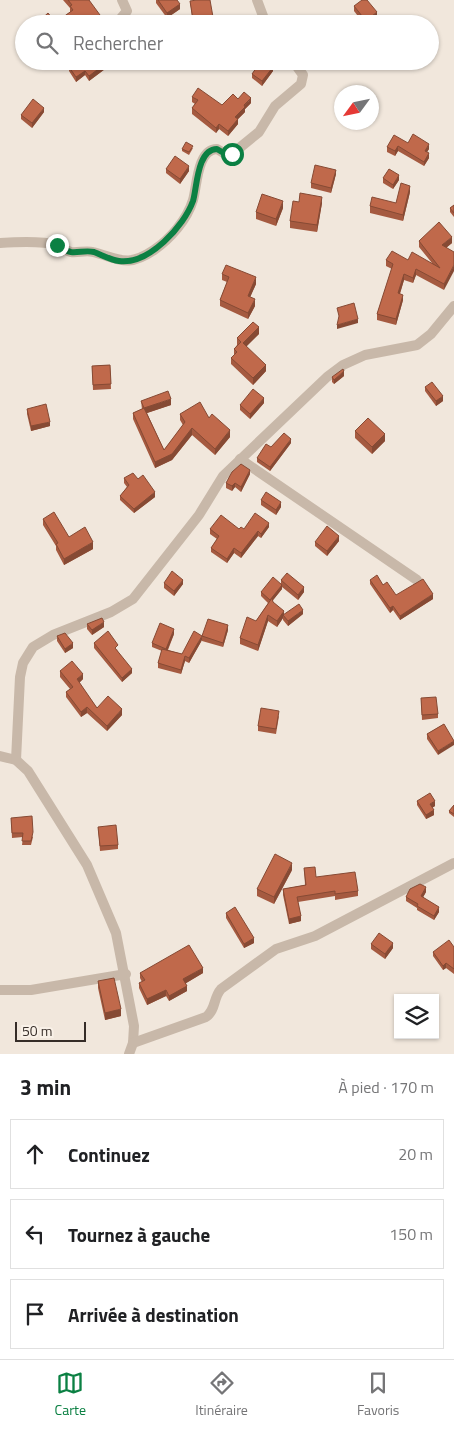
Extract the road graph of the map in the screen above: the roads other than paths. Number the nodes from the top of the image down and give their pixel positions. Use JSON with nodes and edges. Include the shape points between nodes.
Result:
{"nodes":[{"id":1,"x":122,"y":0,"type":"edge"},
{"id":2,"x":257,"y":0,"type":"edge"},
{"id":3,"x":124,"y":15,"type":"edge"},
{"id":4,"x":263,"y":15,"type":"edge"},
{"id":5,"x":299,"y":70,"type":"edge"},
{"id":6,"x":0,"y":242,"type":"edge"},
{"id":7,"x":454,"y":306,"type":"edge"},
{"id":8,"x":240,"y":459,"type":"junction"},
{"id":9,"x":417,"y":580,"type":"edge"},
{"id":10,"x":0,"y":756,"type":"edge"},
{"id":11,"x":16,"y":760,"type":"junction"},
{"id":12,"x":454,"y":863,"type":"edge"},
{"id":13,"x":126,"y":974,"type":"junction"},
{"id":14,"x":0,"y":990,"type":"edge"},
{"id":15,"x":133,"y":1043,"type":"junction"},
{"id":16,"x":129,"y":1054,"type":"edge"}],
"edges":[{"from":1,"to":3,"type":"street","via":[[127,12]]},
{"from":2,"to":4,"type":"street"},
{"from":5,"to":6,"type":"street","via":[[303,75],[301,84],[275,106],[259,132],[232,154],[227,155],[217,149],[210,151],[198,170],[193,200],[181,223],[153,250],[132,261],[118,261],[91,251],[71,252],[57,245]]},
{"from":7,"to":8,"type":"street","via":[[431,334],[417,345],[343,364]]},
{"from":8,"to":9,"type":"street"},
{"from":8,"to":11,"type":"street","via":[[133,599],[33,647],[23,663],[20,677]]},
{"from":10,"to":11,"type":"street"},
{"from":11,"to":13,"type":"street","via":[[28,771],[87,865],[116,933]]},
{"from":12,"to":15,"type":"street","via":[[315,936],[276,949],[221,989],[215,996],[213,1010],[206,1018]]},
{"from":13,"to":14,"type":"street","via":[[31,990]]},
{"from":13,"to":15,"type":"street","via":[[134,1026]]},
{"from":15,"to":16,"type":"street"}]}
